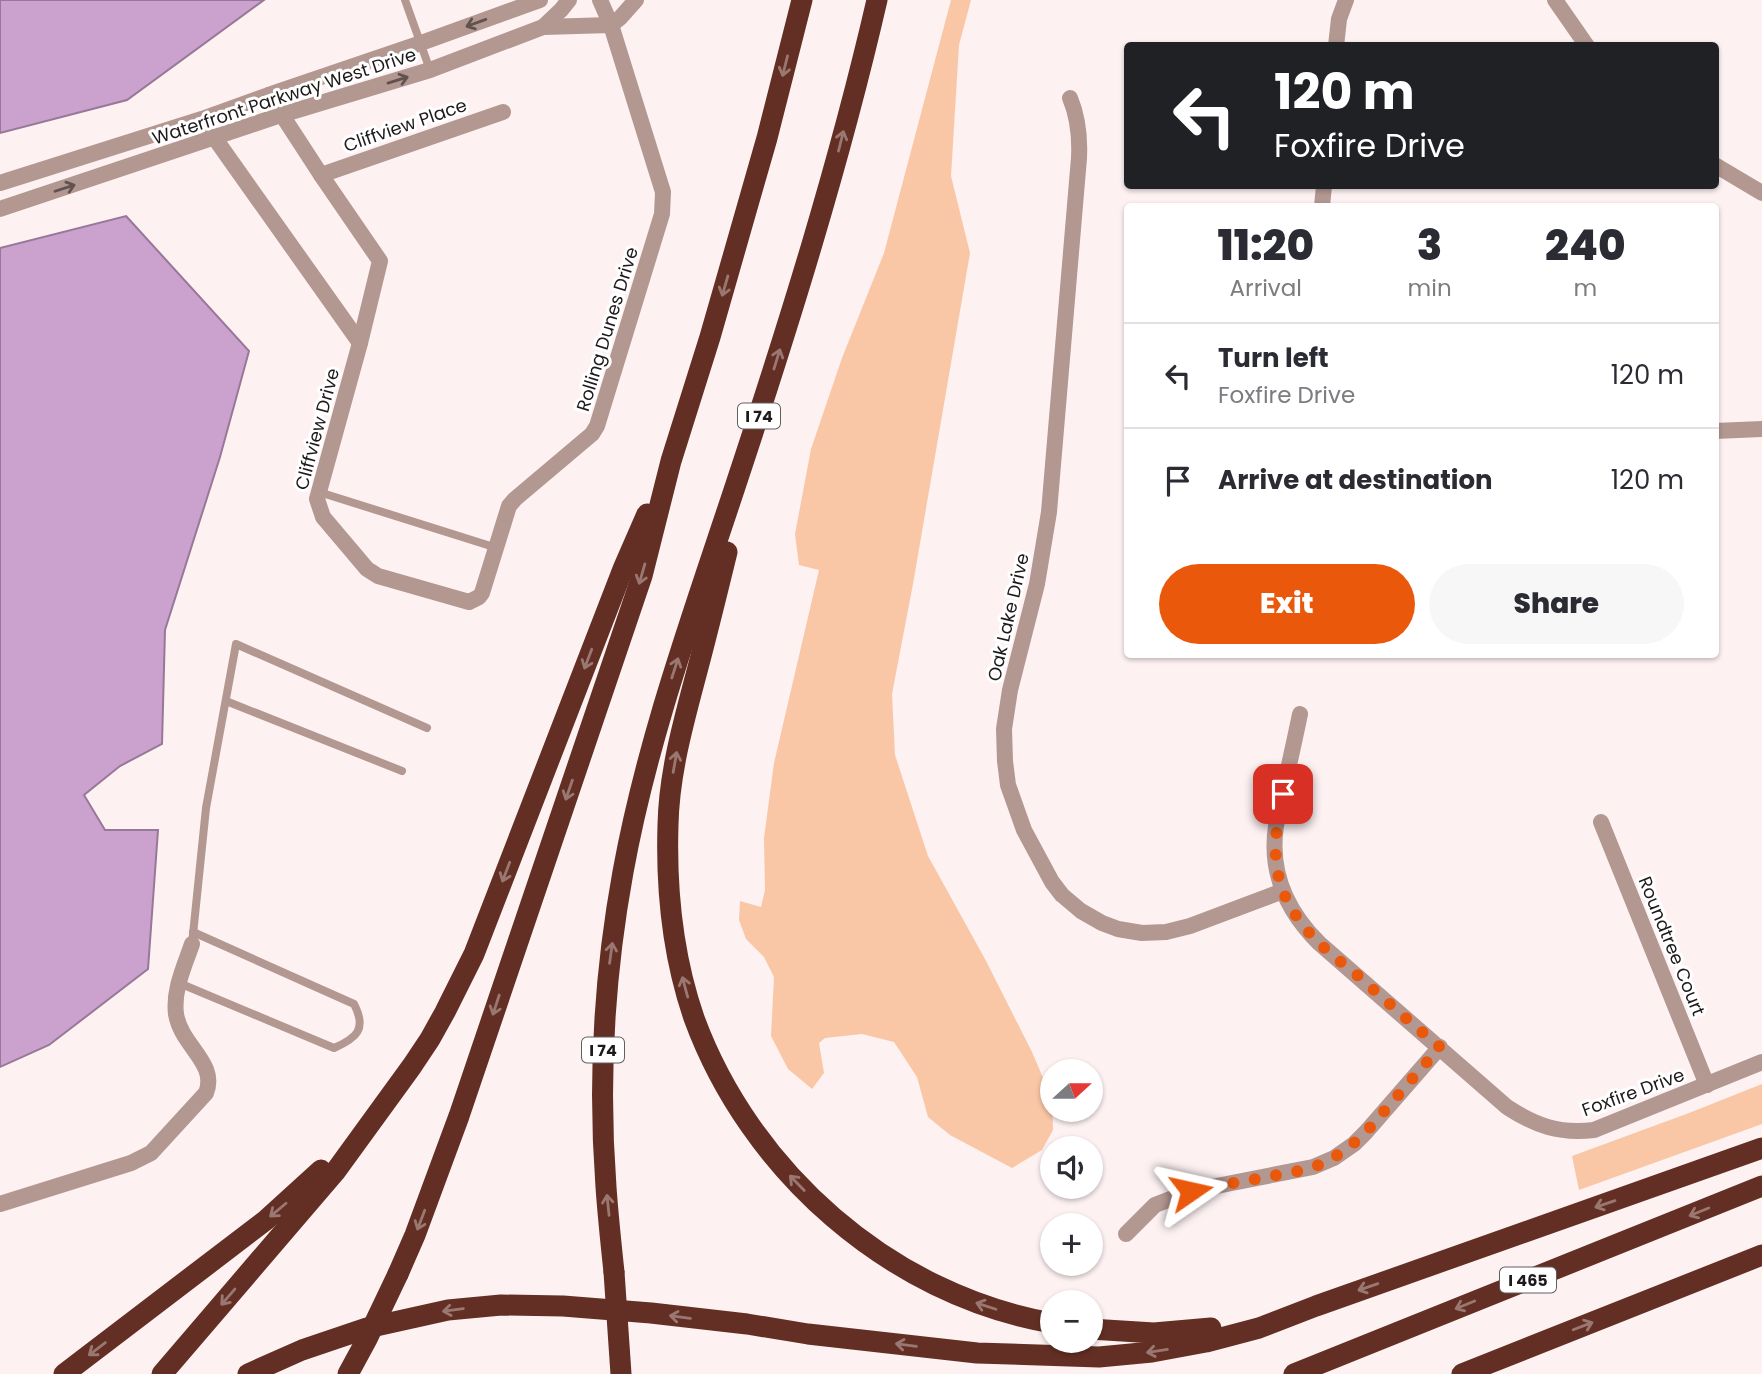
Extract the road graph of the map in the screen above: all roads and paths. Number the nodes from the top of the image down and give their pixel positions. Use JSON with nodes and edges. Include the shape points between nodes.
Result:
{"nodes":[{"id":1,"x":405,"y":0,"type":"edge"},
{"id":2,"x":540,"y":0,"type":"edge"},
{"id":3,"x":569,"y":0,"type":"edge"},
{"id":4,"x":600,"y":0,"type":"edge"},
{"id":5,"x":636,"y":0,"type":"edge"},
{"id":6,"x":802,"y":0,"type":"edge"},
{"id":7,"x":877,"y":0,"type":"edge"},
{"id":8,"x":1346,"y":0,"type":"edge"},
{"id":9,"x":1555,"y":0,"type":"edge"},
{"id":10,"x":611,"y":25,"type":"junction"},
{"id":11,"x":543,"y":27,"type":"junction"},
{"id":12,"x":1336,"y":42,"type":"edge"},
{"id":13,"x":1584,"y":42,"type":"edge"},
{"id":14,"x":421,"y":44,"type":"junction"},
{"id":15,"x":430,"y":70,"type":"junction"},
{"id":16,"x":269,"y":95,"type":"junction"},
{"id":17,"x":1070,"y":98,"type":"dead end"},
{"id":18,"x":503,"y":112,"type":"dead end"},
{"id":19,"x":281,"y":114,"type":"junction"},
{"id":20,"x":202,"y":119,"type":"junction"},
{"id":21,"x":213,"y":138,"type":"junction"},
{"id":22,"x":1719,"y":167,"type":"edge"},
{"id":23,"x":321,"y":175,"type":"junction"},
{"id":24,"x":0,"y":183,"type":"edge"},
{"id":25,"x":1762,"y":193,"type":"edge"},
{"id":26,"x":0,"y":209,"type":"edge"},
{"id":27,"x":360,"y":343,"type":"junction"},
{"id":28,"x":767,"y":390,"type":"junction"},
{"id":29,"x":1762,"y":429,"type":"edge"},
{"id":30,"x":1719,"y":431,"type":"edge"},
{"id":31,"x":671,"y":461,"type":"junction"},
{"id":32,"x":319,"y":492,"type":"junction"},
{"id":33,"x":496,"y":548,"type":"junction"},
{"id":34,"x":470,"y":603,"type":"joint"},
{"id":35,"x":226,"y":701,"type":"junction"},
{"id":36,"x":1300,"y":714,"type":"dead end"},
{"id":37,"x":427,"y":728,"type":"dead end"},
{"id":38,"x":402,"y":771,"type":"dead end"},
{"id":39,"x":1601,"y":821,"type":"dead end"},
{"id":40,"x":1283,"y":891,"type":"junction"},
{"id":41,"x":193,"y":938,"type":"junction"},
{"id":42,"x":178,"y":983,"type":"junction"},
{"id":43,"x":1440,"y":1047,"type":"junction"},
{"id":44,"x":1762,"y":1062,"type":"edge"},
{"id":45,"x":1707,"y":1085,"type":"junction"},
{"id":46,"x":394,"y":1091,"type":"junction"},
{"id":47,"x":1762,"y":1148,"type":"edge"},
{"id":48,"x":1762,"y":1186,"type":"edge"},
{"id":49,"x":0,"y":1204,"type":"edge"},
{"id":50,"x":1126,"y":1234,"type":"dead end"},
{"id":51,"x":1762,"y":1255,"type":"edge"},
{"id":52,"x":1316,"y":1306,"type":"junction"},
{"id":53,"x":1040,"y":1320,"type":"edge"},
{"id":54,"x":1103,"y":1330,"type":"edge"},
{"id":55,"x":1519,"y":1351,"type":"junction"},
{"id":56,"x":64,"y":1374,"type":"edge"},
{"id":57,"x":162,"y":1374,"type":"edge"},
{"id":58,"x":248,"y":1374,"type":"edge"},
{"id":59,"x":348,"y":1374,"type":"edge"},
{"id":60,"x":621,"y":1374,"type":"edge"},
{"id":61,"x":1294,"y":1374,"type":"edge"},
{"id":62,"x":1461,"y":1374,"type":"edge"},
{"id":63,"x":1477,"y":1374,"type":"edge"}],
"edges":[{"from":1,"to":14,"type":"lane"},
{"from":2,"to":14,"type":"street","name":"Waterfront Parkway West Drive","one_way":true},
{"from":3,"to":11,"type":"street","name":"Waterfront Parkway West Drive"},
{"from":4,"to":10,"type":"street","name":"Rolling Dunes Drive"},
{"from":5,"to":10,"type":"street"},
{"from":6,"to":31,"type":"highway","one_way":true,"via":[[760,164]]},
{"from":28,"to":7,"type":"highway","number":"I 74","one_way":true,"via":[[830,185]]},
{"from":8,"to":12,"type":"street"},
{"from":9,"to":13,"type":"street"},
{"from":10,"to":11,"type":"street"},
{"from":10,"to":33,"type":"street","name":"Rolling Dunes Drive","via":[[663,192],[662,214],[597,426],[515,499]]},
{"from":11,"to":15,"type":"street","name":"Waterfront Parkway West Drive"},
{"from":14,"to":15,"type":"lane"},
{"from":14,"to":16,"type":"street","name":"Waterfront Parkway West Drive"},
{"from":19,"to":15,"type":"street","name":"Waterfront Parkway West Drive","one_way":true},
{"from":16,"to":19,"type":"street","name":"Cliffview Drive"},
{"from":16,"to":20,"type":"street","name":"Waterfront Parkway West Drive"},
{"from":17,"to":40,"type":"street","name":"Oak Lake Drive","via":[[1077,120],[1079,158],[1050,504],[1037,584],[1010,690],[1004,737],[1009,785],[1024,830],[1052,882],[1081,911],[1102,923],[1142,933],[1166,932]]},
{"from":18,"to":23,"type":"street","name":"Cliffview Place"},
{"from":19,"to":21,"type":"street","name":"Waterfront Parkway West Drive"},
{"from":19,"to":23,"type":"street","name":"Cliffview Drive"},
{"from":20,"to":21,"type":"street"},
{"from":20,"to":24,"type":"street","name":"Waterfront Parkway West Drive"},
{"from":26,"to":21,"type":"street","name":"Waterfront Parkway West Drive","one_way":true},
{"from":21,"to":27,"type":"street"},
{"from":22,"to":25,"type":"street"},
{"from":23,"to":27,"type":"street","name":"Cliffview Drive","via":[[380,261]]},
{"from":27,"to":32,"type":"street","name":"Cliffview Drive"},
{"from":53,"to":28,"type":"highway","one_way":true,"via":[[970,1300],[925,1280],[872,1248],[819,1205],[771,1153],[737,1105],[705,1045],[684,985],[668,876],[667,823],[673,777]]},
{"from":60,"to":28,"type":"highway","number":"I 74","one_way":true,"bridge":true,"via":[[606,1186],[603,1068],[609,967],[622,875],[668,689]]},
{"from":29,"to":30,"type":"street"},
{"from":31,"to":46,"type":"highway","one_way":true,"via":[[622,569],[474,954],[445,1012]]},
{"from":31,"to":59,"type":"highway","one_way":true,"bridge":true,"via":[[637,589],[459,1116],[415,1235]]},
{"from":32,"to":33,"type":"lane"},
{"from":32,"to":34,"type":"street","name":"Cliffview Drive","via":[[323,517],[367,569],[377,576]]},
{"from":33,"to":34,"type":"street","name":"Rolling Dunes Drive","via":[[482,593]]},
{"from":35,"to":37,"type":"lane","via":[[236,644]]},
{"from":35,"to":38,"type":"lane"},
{"from":35,"to":41,"type":"lane","via":[[206,808]]},
{"from":36,"to":40,"type":"street","name":"Foxfire Drive","via":[[1276,827],[1275,856]]},
{"from":39,"to":45,"type":"street","name":"Roundtree Court"},
{"from":40,"to":43,"type":"street","name":"Foxfire Drive","via":[[1297,919],[1319,943]]},
{"from":41,"to":42,"type":"street"},
{"from":41,"to":42,"type":"lane","via":[[354,1003],[360,1014],[359,1029],[353,1040],[334,1048]]},
{"from":42,"to":49,"type":"street","via":[[176,1017],[210,1080],[202,1099],[143,1158]]},
{"from":43,"to":45,"type":"street","name":"Foxfire Drive","via":[[1507,1107],[1553,1129],[1594,1130]]},
{"from":43,"to":50,"type":"street","via":[[1366,1132],[1334,1158],[1304,1170],[1191,1191],[1155,1205]]},
{"from":44,"to":45,"type":"street","name":"Foxfire Drive"},
{"from":46,"to":56,"type":"highway","one_way":true,"via":[[287,1203]]},
{"from":46,"to":57,"type":"highway","one_way":true,"via":[[335,1172]]},
{"from":47,"to":52,"type":"highway","one_way":true},
{"from":48,"to":61,"type":"highway","number":"I 465","one_way":true},
{"from":55,"to":51,"type":"highway","one_way":true},
{"from":52,"to":54,"type":"highway","via":[[1204,1330]]},
{"from":52,"to":58,"type":"highway","one_way":true,"via":[[1206,1342],[1099,1357],[977,1353],[651,1313],[501,1305],[448,1310],[367,1328]]},
{"from":55,"to":62,"type":"highway"},
{"from":55,"to":63,"type":"highway"}]}
